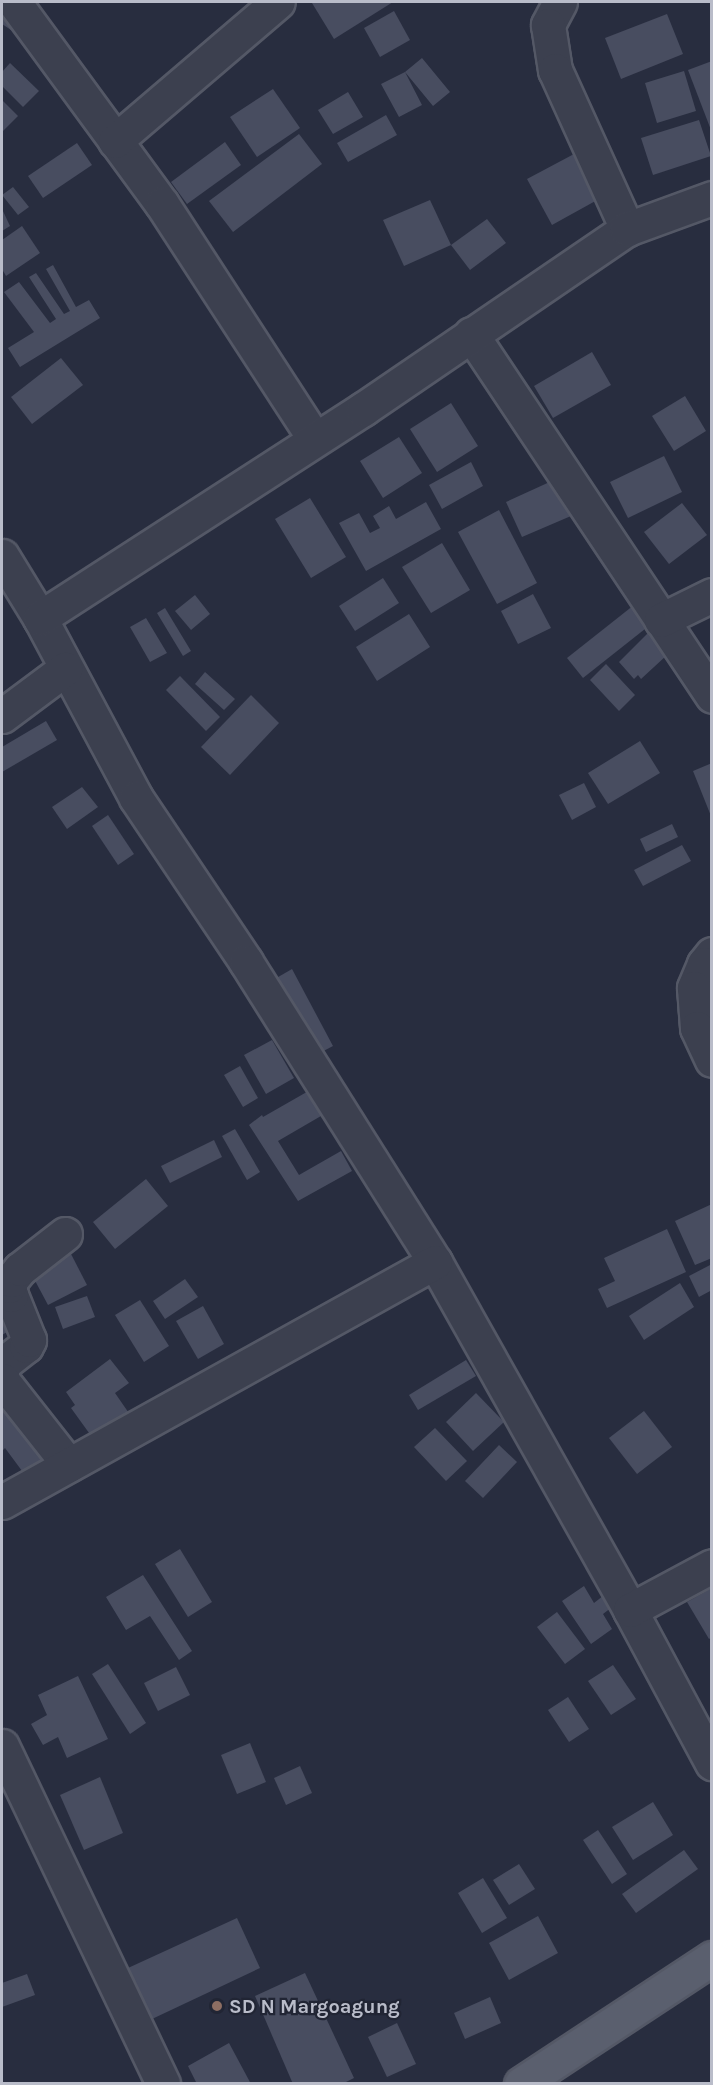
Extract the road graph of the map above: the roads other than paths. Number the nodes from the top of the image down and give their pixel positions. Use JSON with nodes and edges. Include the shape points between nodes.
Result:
{"nodes":[{"id":1,"x":14,"y":2,"type":"edge"},
{"id":2,"x":278,"y":2,"type":"edge"},
{"id":3,"x":560,"y":2,"type":"edge"},
{"id":4,"x":114,"y":141,"type":"junction"},
{"id":5,"x":711,"y":198,"type":"edge"},
{"id":6,"x":627,"y":229,"type":"junction"},
{"id":7,"x":471,"y":334,"type":"junction"},
{"id":8,"x":314,"y":438,"type":"junction"},
{"id":9,"x":2,"y":556,"type":"edge"},
{"id":10,"x":711,"y":595,"type":"edge"},
{"id":11,"x":40,"y":618,"type":"junction"},
{"id":12,"x":661,"y":620,"type":"junction"},
{"id":13,"x":65,"y":669,"type":"junction"},
{"id":14,"x":711,"y":696,"type":"edge"},
{"id":15,"x":2,"y":716,"type":"edge"},
{"id":16,"x":711,"y":954,"type":"edge"},
{"id":17,"x":711,"y":1060,"type":"edge"},
{"id":18,"x":65,"y":1234,"type":"dead end"},
{"id":19,"x":435,"y":1262,"type":"junction"},
{"id":20,"x":2,"y":1371,"type":"edge"},
{"id":21,"x":2,"y":1380,"type":"edge"},
{"id":22,"x":69,"y":1465,"type":"junction"},
{"id":23,"x":2,"y":1502,"type":"edge"},
{"id":24,"x":711,"y":1566,"type":"edge"},
{"id":25,"x":630,"y":1610,"type":"junction"},
{"id":26,"x":2,"y":1746,"type":"edge"},
{"id":27,"x":711,"y":1763,"type":"edge"},
{"id":28,"x":711,"y":1958,"type":"edge"},
{"id":29,"x":163,"y":2084,"type":"edge"},
{"id":30,"x":521,"y":2084,"type":"edge"}],
"edges":[{"from":1,"to":4,"type":"street"},
{"from":2,"to":4,"type":"street"},
{"from":3,"to":6,"type":"street","via":[[548,25],[555,70]]},
{"from":4,"to":8,"type":"street","via":[[162,204]]},
{"from":5,"to":6,"type":"street"},
{"from":6,"to":7,"type":"street"},
{"from":7,"to":8,"type":"street"},
{"from":7,"to":12,"type":"street"},
{"from":8,"to":11,"type":"street"},
{"from":9,"to":11,"type":"street"},
{"from":10,"to":12,"type":"street"},
{"from":11,"to":13,"type":"street"},
{"from":12,"to":14,"type":"street"},
{"from":13,"to":15,"type":"street"},
{"from":13,"to":19,"type":"street","via":[[136,798],[246,963]]},
{"from":16,"to":17,"type":"street","via":[[694,988],[697,1028]]},
{"from":18,"to":20,"type":"street","via":[[11,1280],[11,1295],[29,1340],[4,1363]]},
{"from":19,"to":22,"type":"street"},
{"from":19,"to":25,"type":"street"},
{"from":21,"to":22,"type":"street"},
{"from":22,"to":23,"type":"street"},
{"from":24,"to":25,"type":"street"},
{"from":25,"to":27,"type":"street"},
{"from":26,"to":29,"type":"street"},
{"from":28,"to":30,"type":"main road"}]}
